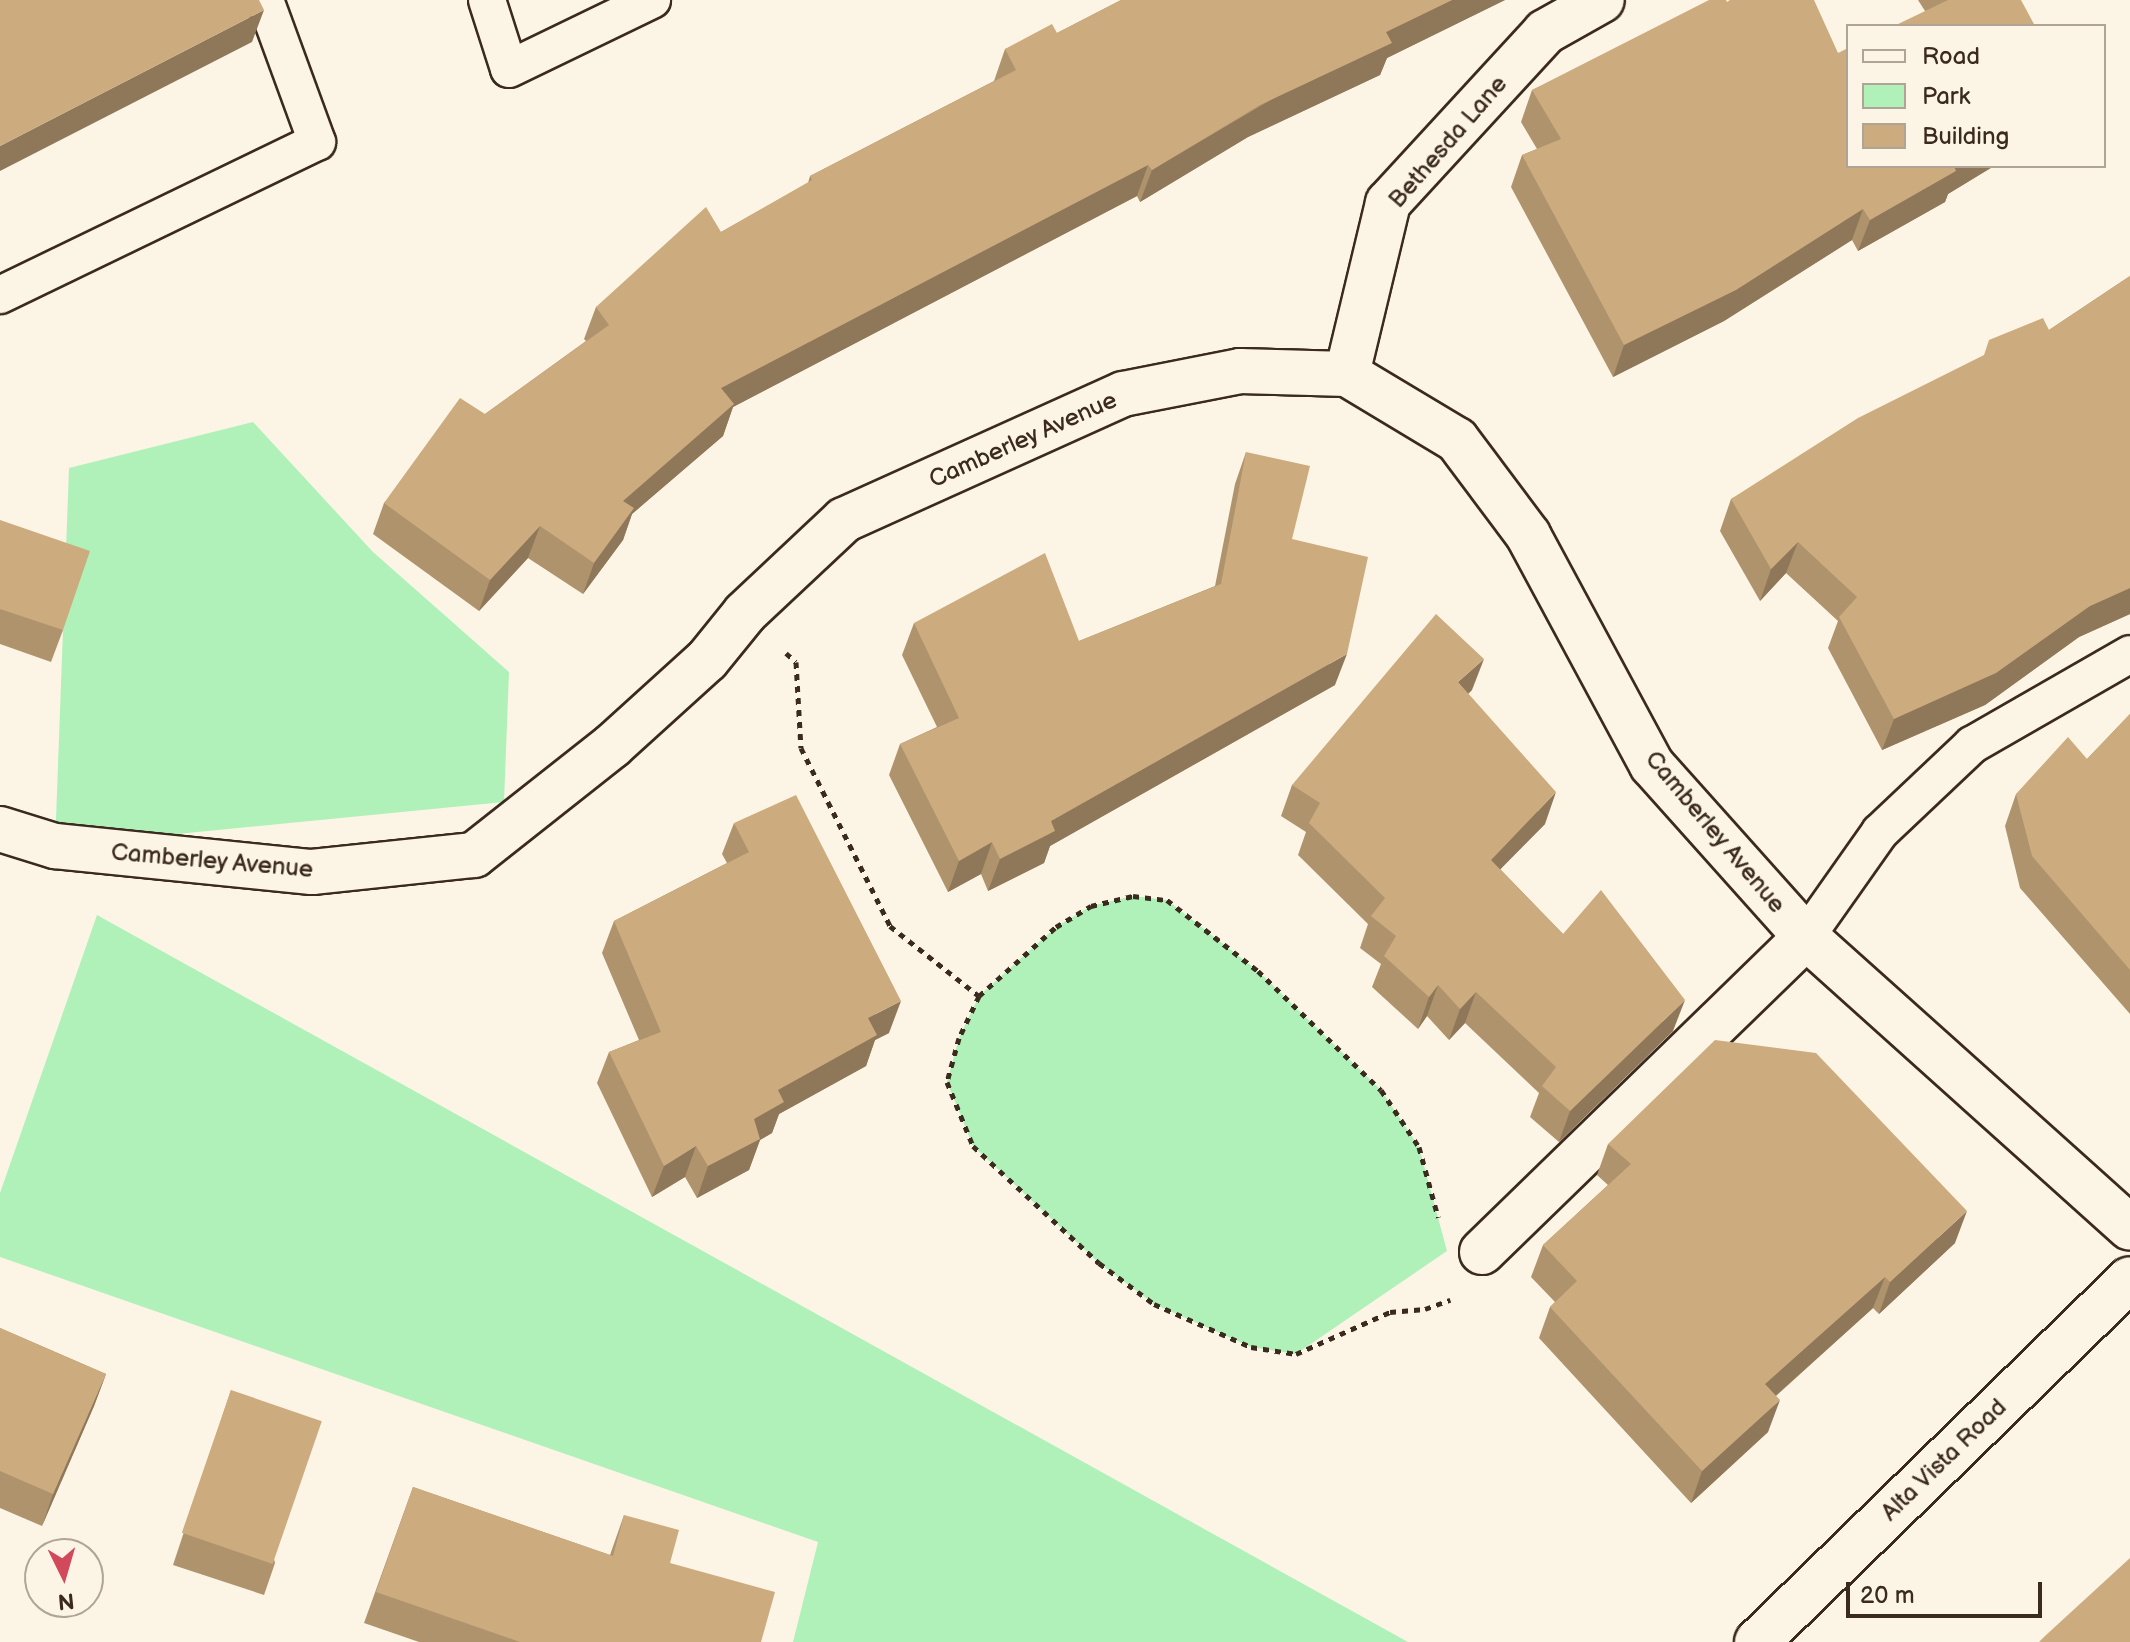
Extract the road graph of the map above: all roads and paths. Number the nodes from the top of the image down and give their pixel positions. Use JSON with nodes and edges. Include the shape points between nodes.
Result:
{"nodes":[{"id":1,"x":265,"y":0,"type":"edge"},
{"id":2,"x":487,"y":0,"type":"edge"},
{"id":3,"x":652,"y":0,"type":"edge"},
{"id":4,"x":1602,"y":0,"type":"edge"},
{"id":5,"x":0,"y":295,"type":"edge"},
{"id":6,"x":1347,"y":374,"type":"junction"},
{"id":7,"x":745,"y":613,"type":"junction"},
{"id":8,"x":2130,"y":654,"type":"edge"},
{"id":9,"x":0,"y":829,"type":"edge"},
{"id":10,"x":1806,"y":937,"type":"junction"},
{"id":11,"x":979,"y":996,"type":"junction"},
{"id":12,"x":1439,"y":1221,"type":"dead end"},
{"id":13,"x":2130,"y":1228,"type":"edge"},
{"id":14,"x":1482,"y":1252,"type":"dead end"},
{"id":15,"x":2130,"y":1279,"type":"edge"},
{"id":16,"x":1452,"y":1299,"type":"dead end"},
{"id":17,"x":1757,"y":1642,"type":"edge"}],
"edges":[{"from":1,"to":5,"type":"lane","via":[[317,142]]},
{"from":2,"to":3,"type":"lane","via":[[509,69]]},
{"from":4,"to":6,"type":"street","name":"Bethesda Lane","via":[[1545,32],[1388,203]]},
{"from":6,"to":7,"type":"street","name":"Camberley Avenue","via":[[1240,371],[1123,394],[844,520]]},
{"from":6,"to":10,"type":"street","name":"Camberley Avenue","via":[[1457,440],[1528,535],[1652,765]]},
{"from":7,"to":9,"type":"street","name":"Camberley Avenue","via":[[707,660],[612,746],[474,855],[312,872],[55,846]]},
{"from":7,"to":11,"type":"path","via":[[796,662],[801,748],[890,926]]},
{"from":8,"to":10,"type":"lane","via":[[1972,745],[1880,832]]},
{"from":10,"to":13,"type":"street","name":"Camberley Avenue"},
{"from":10,"to":14,"type":"street"},
{"from":11,"to":12,"type":"path","via":[[1056,927],[1091,906],[1133,896],[1167,900],[1258,971],[1381,1090],[1419,1147]]},
{"from":11,"to":16,"type":"path","via":[[959,1038],[947,1082],[973,1146],[1099,1263],[1154,1304],[1251,1347],[1296,1354],[1390,1312],[1425,1309]]},
{"from":15,"to":17,"type":"street","name":"Alta Vista Road"}]}
